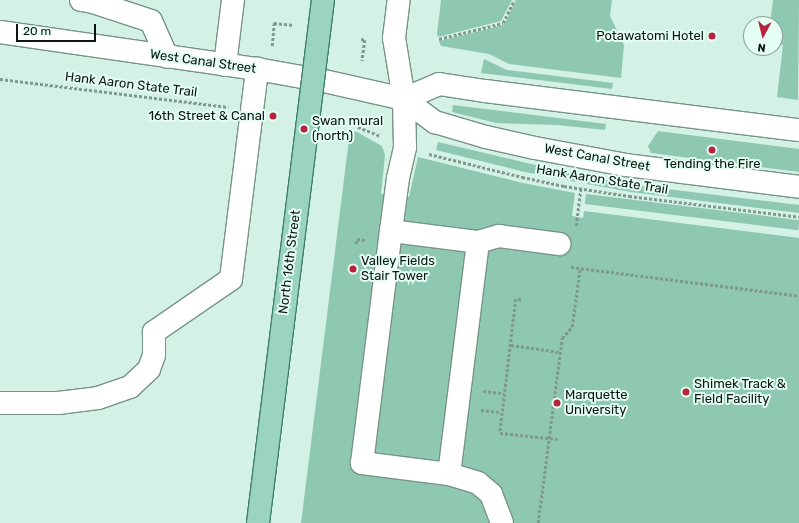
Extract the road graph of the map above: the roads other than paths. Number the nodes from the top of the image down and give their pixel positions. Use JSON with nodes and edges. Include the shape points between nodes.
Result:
{"nodes":[{"id":1,"x":81,"y":0,"type":"edge"},
{"id":2,"x":233,"y":0,"type":"edge"},
{"id":3,"x":323,"y":0,"type":"edge"},
{"id":4,"x":399,"y":0,"type":"edge"},
{"id":5,"x":0,"y":32,"type":"edge"},
{"id":6,"x":167,"y":57,"type":"junction"},
{"id":7,"x":225,"y":65,"type":"junction"},
{"id":8,"x":257,"y":69,"type":"junction"},
{"id":9,"x":404,"y":99,"type":"junction"},
{"id":10,"x":799,"y":130,"type":"edge"},
{"id":11,"x":799,"y":186,"type":"edge"},
{"id":12,"x":391,"y":232,"type":"junction"},
{"id":13,"x":478,"y":242,"type":"junction"},
{"id":14,"x":559,"y":244,"type":"dead end"},
{"id":15,"x":0,"y":403,"type":"edge"},
{"id":16,"x":449,"y":474,"type":"junction"},
{"id":17,"x":258,"y":523,"type":"edge"},
{"id":18,"x":502,"y":523,"type":"edge"}],
"edges":[{"from":1,"to":6,"type":"street","via":[[151,22]]},
{"from":2,"to":7,"type":"street"},
{"from":3,"to":17,"type":"main road","name":"North 16th Street","bridge":true},
{"from":4,"to":9,"type":"street","via":[[394,38]]},
{"from":5,"to":6,"type":"street","name":"West Canal Street"},
{"from":6,"to":7,"type":"street","name":"West Canal Street"},
{"from":7,"to":8,"type":"street","name":"West Canal Street"},
{"from":8,"to":9,"type":"street","name":"West Canal Street"},
{"from":8,"to":15,"type":"street","via":[[231,279],[154,332],[154,355],[149,369],[130,387],[98,398],[58,403]]},
{"from":9,"to":10,"type":"street","via":[[439,84]]},
{"from":9,"to":11,"type":"street","name":"West Canal Street","via":[[435,122],[486,137],[626,165]]},
{"from":9,"to":12,"type":"street","via":[[404,147]]},
{"from":12,"to":13,"type":"street"},
{"from":12,"to":16,"type":"street","via":[[362,463]]},
{"from":13,"to":14,"type":"street","via":[[499,236]]},
{"from":13,"to":16,"type":"street"},
{"from":16,"to":18,"type":"street","via":[[478,483],[491,494]]}]}
